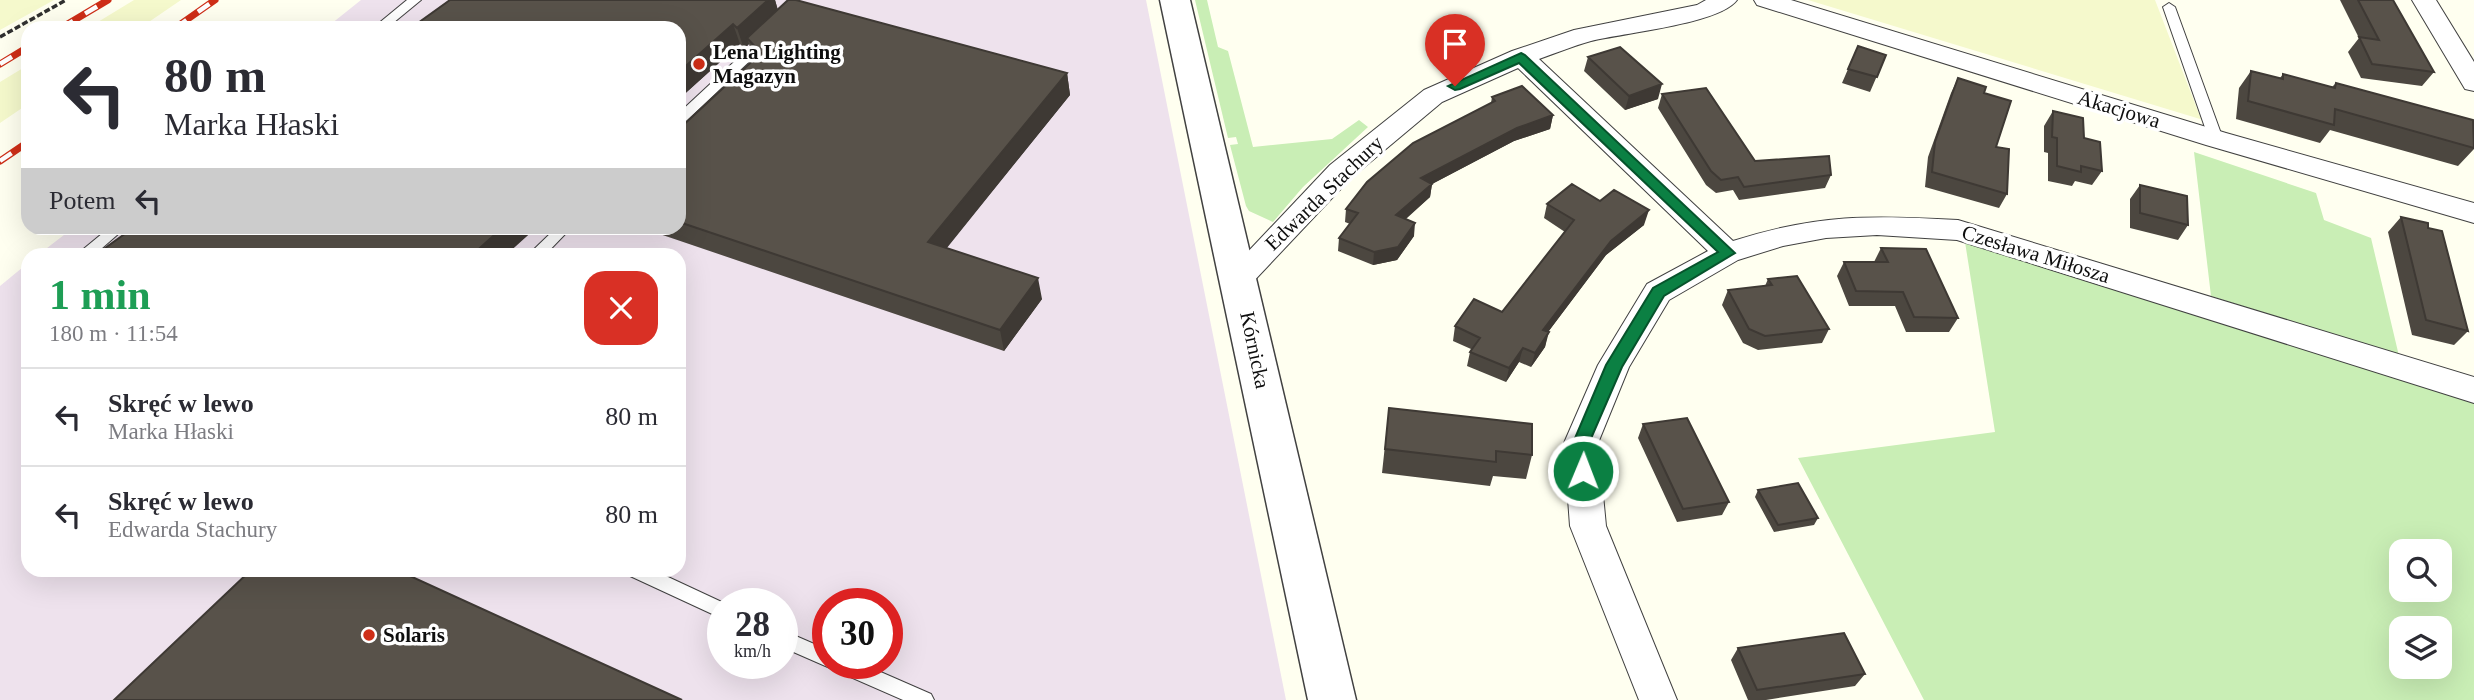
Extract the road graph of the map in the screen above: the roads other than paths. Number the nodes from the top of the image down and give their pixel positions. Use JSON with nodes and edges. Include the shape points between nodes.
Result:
{"nodes":[{"id":1,"x":415,"y":0,"type":"edge"},
{"id":2,"x":1175,"y":0,"type":"edge"},
{"id":3,"x":1725,"y":0,"type":"edge"},
{"id":4,"x":1766,"y":0,"type":"edge"},
{"id":5,"x":2424,"y":0,"type":"edge"},
{"id":6,"x":2169,"y":7,"type":"dead end"},
{"id":7,"x":388,"y":21,"type":"edge"},
{"id":8,"x":775,"y":31,"type":"edge"},
{"id":9,"x":1521,"y":57,"type":"junction"},
{"id":10,"x":2474,"y":83,"type":"edge"},
{"id":11,"x":686,"y":114,"type":"edge"},
{"id":12,"x":2216,"y":139,"type":"junction"},
{"id":13,"x":2474,"y":213,"type":"edge"},
{"id":14,"x":109,"y":235,"type":"edge"},
{"id":15,"x":556,"y":235,"type":"edge"},
{"id":16,"x":92,"y":248,"type":"edge"},
{"id":17,"x":543,"y":248,"type":"edge"},
{"id":18,"x":1728,"y":253,"type":"junction"},
{"id":19,"x":1238,"y":277,"type":"junction"},
{"id":20,"x":2474,"y":390,"type":"edge"},
{"id":21,"x":649,"y":577,"type":"edge"},
{"id":22,"x":707,"y":604,"type":"edge"},
{"id":23,"x":875,"y":679,"type":"edge"},
{"id":24,"x":924,"y":700,"type":"edge"},
{"id":25,"x":1332,"y":700,"type":"edge"},
{"id":26,"x":1658,"y":700,"type":"edge"}],
"edges":[{"from":1,"to":7,"type":"lane"},
{"from":2,"to":19,"type":"street","name":"Kórnicka"},
{"from":3,"to":9,"type":"street","name":"Edwarda Stachury","via":[[1704,11],[1583,35]]},
{"from":4,"to":12,"type":"street","name":"Akacjowa"},
{"from":5,"to":10,"type":"street"},
{"from":6,"to":12,"type":"lane"},
{"from":8,"to":11,"type":"lane"},
{"from":9,"to":18,"type":"street"},
{"from":9,"to":19,"type":"street","name":"Edwarda Stachury","via":[[1433,96],[1340,172]]},
{"from":12,"to":13,"type":"street","name":"Akacjowa"},
{"from":14,"to":16,"type":"lane"},
{"from":15,"to":17,"type":"lane"},
{"from":18,"to":20,"type":"street","name":"Czesława Miłosza","via":[[1780,236],[1826,228],[1877,225],[1958,230]]},
{"from":18,"to":26,"type":"street","name":"Czesława Miłosza","via":[[1658,292],[1614,365],[1581,443],[1588,526]]},
{"from":19,"to":25,"type":"street","name":"Kórnicka"},
{"from":21,"to":22,"type":"lane"},
{"from":23,"to":24,"type":"lane"}]}
